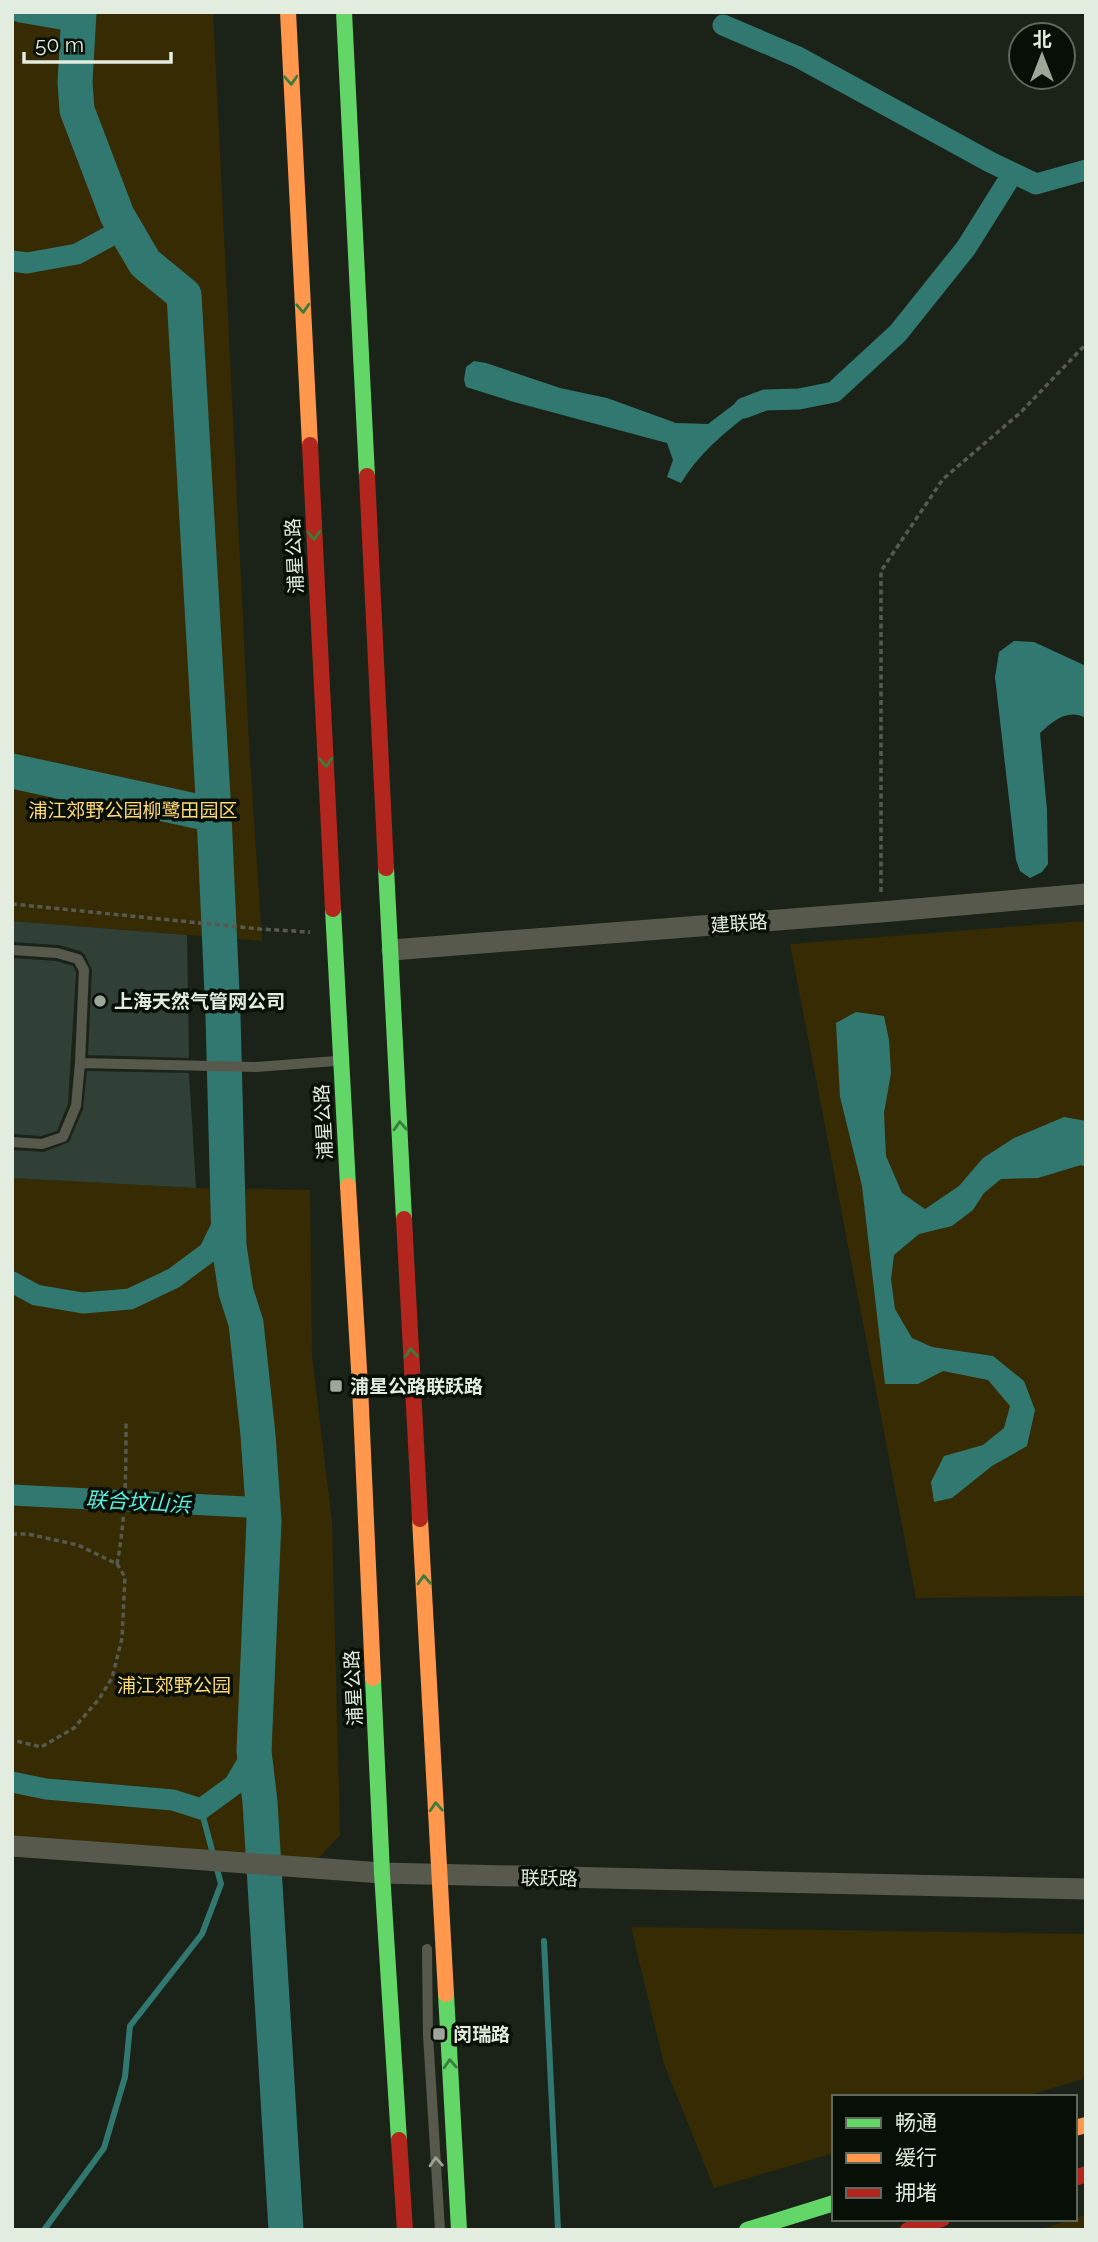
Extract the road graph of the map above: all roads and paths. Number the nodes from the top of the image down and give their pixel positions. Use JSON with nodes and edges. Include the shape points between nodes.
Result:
{"nodes":[{"id":1,"x":288,"y":12,"type":"edge"},
{"id":2,"x":344,"y":12,"type":"edge"},
{"id":3,"x":1086,"y":344,"type":"edge"},
{"id":4,"x":1086,"y":894,"type":"edge"},
{"id":5,"x":12,"y":904,"type":"edge"},
{"id":6,"x":881,"y":912,"type":"junction"},
{"id":7,"x":334,"y":934,"type":"junction"},
{"id":8,"x":12,"y":950,"type":"edge"},
{"id":9,"x":392,"y":950,"type":"junction"},
{"id":10,"x":341,"y":1061,"type":"junction"},
{"id":11,"x":80,"y":1063,"type":"junction"},
{"id":12,"x":12,"y":1142,"type":"edge"},
{"id":13,"x":126,"y":1421,"type":"dead end"},
{"id":14,"x":12,"y":1534,"type":"edge"},
{"id":15,"x":117,"y":1564,"type":"junction"},
{"id":16,"x":12,"y":1740,"type":"edge"},
{"id":17,"x":12,"y":1846,"type":"edge"},
{"id":18,"x":382,"y":1873,"type":"junction"},
{"id":19,"x":440,"y":1875,"type":"junction"},
{"id":20,"x":1086,"y":1889,"type":"edge"},
{"id":21,"x":430,"y":1915,"type":"dead end"},
{"id":22,"x":427,"y":1941,"type":"dead end"},
{"id":23,"x":832,"y":2204,"type":"edge"},
{"id":24,"x":936,"y":2221,"type":"edge"},
{"id":25,"x":405,"y":2230,"type":"edge"},
{"id":26,"x":440,"y":2230,"type":"edge"},
{"id":27,"x":459,"y":2230,"type":"edge"},
{"id":28,"x":747,"y":2230,"type":"edge"},
{"id":29,"x":908,"y":2230,"type":"edge"}],
"edges":[{"from":1,"to":7,"type":"main road","name":"浦星公路","one_way":true},
{"from":2,"to":9,"type":"main road"},
{"from":3,"to":6,"type":"path","via":[[1020,412],[943,479],[881,570]]},
{"from":4,"to":6,"type":"street","name":"建联路"},
{"from":5,"to":7,"type":"path"},
{"from":6,"to":9,"type":"street","name":"建联路"},
{"from":7,"to":10,"type":"main road","name":"浦星公路"},
{"from":8,"to":11,"type":"lane","via":[[78,959],[84,970]]},
{"from":19,"to":9,"type":"main road","one_way":true},
{"from":10,"to":11,"type":"lane","via":[[256,1067]]},
{"from":10,"to":18,"type":"main road","name":"浦星公路"},
{"from":11,"to":12,"type":"lane","via":[[76,1106],[63,1137],[42,1144]]},
{"from":13,"to":15,"type":"path","via":[[123,1532]]},
{"from":14,"to":15,"type":"path","via":[[78,1545]]},
{"from":15,"to":16,"type":"path","via":[[125,1577],[122,1638],[106,1689],[74,1728],[41,1747]]},
{"from":17,"to":18,"type":"street","name":"联跃路"},
{"from":18,"to":19,"type":"street","name":"联跃路"},
{"from":18,"to":25,"type":"main road","name":"浦星公路"},
{"from":19,"to":20,"type":"street","name":"联跃路"},
{"from":19,"to":21,"type":"lane"},
{"from":27,"to":19,"type":"main road","one_way":true},
{"from":26,"to":22,"type":"lane","one_way":true},
{"from":23,"to":28,"type":"main road"},
{"from":24,"to":29,"type":"main road"}]}
